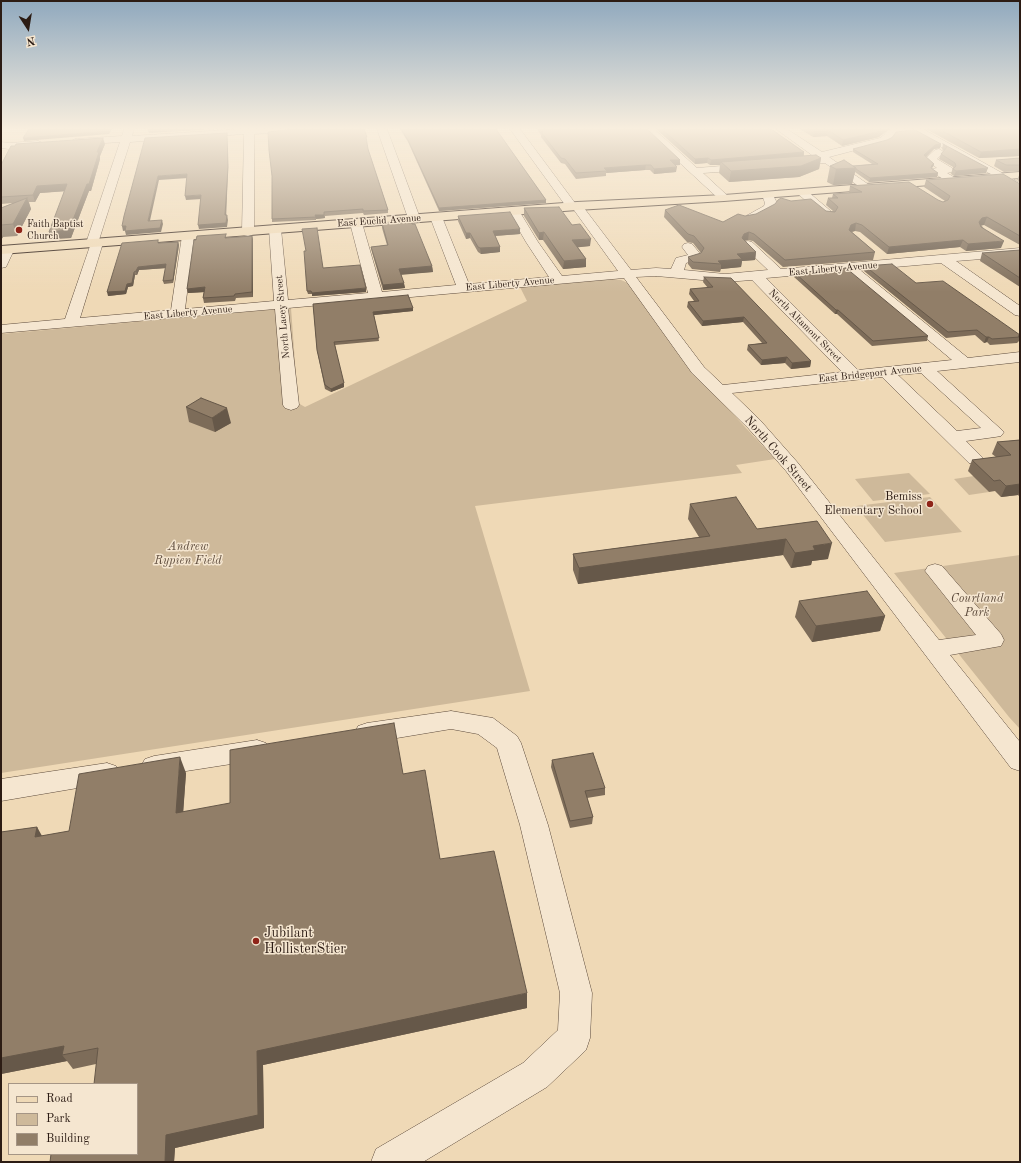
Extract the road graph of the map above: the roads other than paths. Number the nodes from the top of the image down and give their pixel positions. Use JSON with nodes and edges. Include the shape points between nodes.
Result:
{"nodes":[{"id":1,"x":113,"y":183,"type":"edge"},
{"id":2,"x":248,"y":183,"type":"edge"},
{"id":3,"x":402,"y":183,"type":"edge"},
{"id":4,"x":557,"y":183,"type":"edge"},
{"id":5,"x":708,"y":183,"type":"edge"},
{"id":6,"x":861,"y":183,"type":"edge"},
{"id":7,"x":920,"y":183,"type":"edge"},
{"id":8,"x":910,"y":184,"type":"junction"},
{"id":9,"x":867,"y":187,"type":"junction"},
{"id":10,"x":802,"y":192,"type":"junction"},
{"id":11,"x":922,"y":192,"type":"edge"},
{"id":12,"x":768,"y":195,"type":"junction"},
{"id":13,"x":724,"y":198,"type":"junction"},
{"id":14,"x":575,"y":207,"type":"junction"},
{"id":15,"x":514,"y":211,"type":"junction"},
{"id":16,"x":829,"y":215,"type":"edge"},
{"id":17,"x":436,"y":217,"type":"junction"},
{"id":18,"x":414,"y":218,"type":"junction"},
{"id":19,"x":750,"y":218,"type":"edge"},
{"id":20,"x":356,"y":223,"type":"junction"},
{"id":21,"x":275,"y":229,"type":"junction"},
{"id":22,"x":248,"y":232,"type":"junction"},
{"id":23,"x":188,"y":236,"type":"junction"},
{"id":24,"x":1002,"y":241,"type":"edge"},
{"id":25,"x":94,"y":243,"type":"junction"},
{"id":26,"x":748,"y":245,"type":"edge"},
{"id":27,"x":688,"y":247,"type":"dead end"},
{"id":28,"x":4,"y":250,"type":"edge"},
{"id":29,"x":1020,"y":252,"type":"edge"},
{"id":30,"x":878,"y":254,"type":"dead end"},
{"id":31,"x":944,"y":259,"type":"junction"},
{"id":32,"x":1,"y":264,"type":"edge"},
{"id":33,"x":889,"y":264,"type":"junction"},
{"id":34,"x":849,"y":267,"type":"junction"},
{"id":35,"x":628,"y":274,"type":"junction"},
{"id":36,"x":676,"y":274,"type":"junction"},
{"id":37,"x":779,"y":274,"type":"junction"},
{"id":38,"x":756,"y":276,"type":"junction"},
{"id":39,"x":558,"y":280,"type":"junction"},
{"id":40,"x":464,"y":288,"type":"junction"},
{"id":41,"x":376,"y":296,"type":"junction"},
{"id":42,"x":281,"y":304,"type":"junction"},
{"id":43,"x":1020,"y":312,"type":"edge"},
{"id":44,"x":177,"y":314,"type":"junction"},
{"id":45,"x":71,"y":323,"type":"junction"},
{"id":46,"x":1,"y":329,"type":"edge"},
{"id":47,"x":1020,"y":357,"type":"edge"},
{"id":48,"x":965,"y":363,"type":"junction"},
{"id":49,"x":925,"y":368,"type":"junction"},
{"id":50,"x":886,"y":372,"type":"junction"},
{"id":51,"x":854,"y":375,"type":"junction"},
{"id":52,"x":719,"y":390,"type":"junction"},
{"id":53,"x":291,"y":404,"type":"dead end"},
{"id":54,"x":953,"y":437,"type":"junction"},
{"id":55,"x":975,"y":459,"type":"edge"},
{"id":56,"x":935,"y":571,"type":"dead end"},
{"id":57,"x":934,"y":649,"type":"junction"},
{"id":58,"x":341,"y":737,"type":"edge"},
{"id":59,"x":285,"y":745,"type":"edge"},
{"id":60,"x":1018,"y":755,"type":"edge"},
{"id":61,"x":1,"y":790,"type":"edge"},
{"id":62,"x":389,"y":1162,"type":"edge"}],
"edges":[{"from":1,"to":25,"type":"street"},
{"from":2,"to":22,"type":"street"},
{"from":3,"to":18,"type":"street"},
{"from":4,"to":14,"type":"street","name":"North Cook Street"},
{"from":5,"to":13,"type":"street"},
{"from":6,"to":9,"type":"street"},
{"from":7,"to":8,"type":"main road","name":"East Euclid Avenue"},
{"from":8,"to":9,"type":"main road","name":"East Euclid Avenue"},
{"from":8,"to":11,"type":"street"},
{"from":9,"to":10,"type":"main road","name":"East Euclid Avenue"},
{"from":10,"to":12,"type":"main road","name":"East Euclid Avenue"},
{"from":10,"to":16,"type":"street"},
{"from":12,"to":13,"type":"main road","name":"East Euclid Avenue"},
{"from":12,"to":19,"type":"street","via":[[771,203],[769,208]]},
{"from":13,"to":14,"type":"main road","name":"East Euclid Avenue"},
{"from":14,"to":15,"type":"main road","name":"East Euclid Avenue"},
{"from":14,"to":35,"type":"street","name":"North Cook Street"},
{"from":15,"to":17,"type":"main road","name":"East Euclid Avenue"},
{"from":15,"to":39,"type":"street"},
{"from":17,"to":18,"type":"main road","name":"East Euclid Avenue"},
{"from":17,"to":40,"type":"street"},
{"from":18,"to":20,"type":"main road","name":"East Euclid Avenue"},
{"from":20,"to":21,"type":"main road","name":"East Euclid Avenue"},
{"from":20,"to":41,"type":"street"},
{"from":21,"to":22,"type":"main road","name":"East Euclid Avenue"},
{"from":21,"to":42,"type":"street","name":"North Lacey Street"},
{"from":22,"to":23,"type":"main road","name":"East Euclid Avenue"},
{"from":23,"to":25,"type":"main road","name":"East Euclid Avenue"},
{"from":23,"to":44,"type":"street"},
{"from":24,"to":29,"type":"street"},
{"from":25,"to":28,"type":"main road","name":"East Euclid Avenue"},
{"from":25,"to":45,"type":"street"},
{"from":26,"to":37,"type":"street"},
{"from":27,"to":36,"type":"street","via":[[696,256],[681,261]]},
{"from":28,"to":32,"type":"street"},
{"from":29,"to":31,"type":"street","name":"East Liberty Avenue"},
{"from":30,"to":33,"type":"street"},
{"from":31,"to":33,"type":"street","name":"East Liberty Avenue"},
{"from":31,"to":43,"type":"street"},
{"from":33,"to":34,"type":"street","name":"East Liberty Avenue"},
{"from":34,"to":37,"type":"street","name":"East Liberty Avenue"},
{"from":34,"to":48,"type":"street"},
{"from":35,"to":36,"type":"street","name":"East Liberty Avenue"},
{"from":35,"to":39,"type":"street","name":"East Liberty Avenue"},
{"from":35,"to":52,"type":"street","name":"North Cook Street","via":[[698,370]]},
{"from":36,"to":38,"type":"street","name":"East Liberty Avenue","via":[[725,278]]},
{"from":37,"to":38,"type":"street","name":"East Liberty Avenue"},
{"from":38,"to":51,"type":"street","name":"North Altamont Street"},
{"from":39,"to":40,"type":"street","name":"East Liberty Avenue"},
{"from":40,"to":41,"type":"street","name":"East Liberty Avenue"},
{"from":41,"to":42,"type":"street","name":"East Liberty Avenue"},
{"from":42,"to":44,"type":"street","name":"East Liberty Avenue"},
{"from":42,"to":53,"type":"street","name":"North Lacey Street"},
{"from":44,"to":45,"type":"street","name":"East Liberty Avenue"},
{"from":45,"to":46,"type":"street","name":"East Liberty Avenue"},
{"from":47,"to":48,"type":"street","name":"East Bridgeport Avenue"},
{"from":48,"to":49,"type":"street","name":"East Bridgeport Avenue"},
{"from":49,"to":50,"type":"street","name":"East Bridgeport Avenue"},
{"from":49,"to":54,"type":"street","via":[[995,432]]},
{"from":50,"to":51,"type":"street","name":"East Bridgeport Avenue"},
{"from":50,"to":54,"type":"street"},
{"from":51,"to":52,"type":"street","name":"East Bridgeport Avenue"},
{"from":52,"to":57,"type":"street","name":"North Cook Street","via":[[754,424],[792,467]]},
{"from":54,"to":55,"type":"street"},
{"from":56,"to":57,"type":"street","via":[[994,640]]},
{"from":57,"to":60,"type":"street","name":"North Cook Street"},
{"from":58,"to":62,"type":"street","via":[[451,720],[484,725],[508,743],[534,825],[576,993],[574,1038],[535,1075]]},
{"from":59,"to":61,"type":"street"}]}
